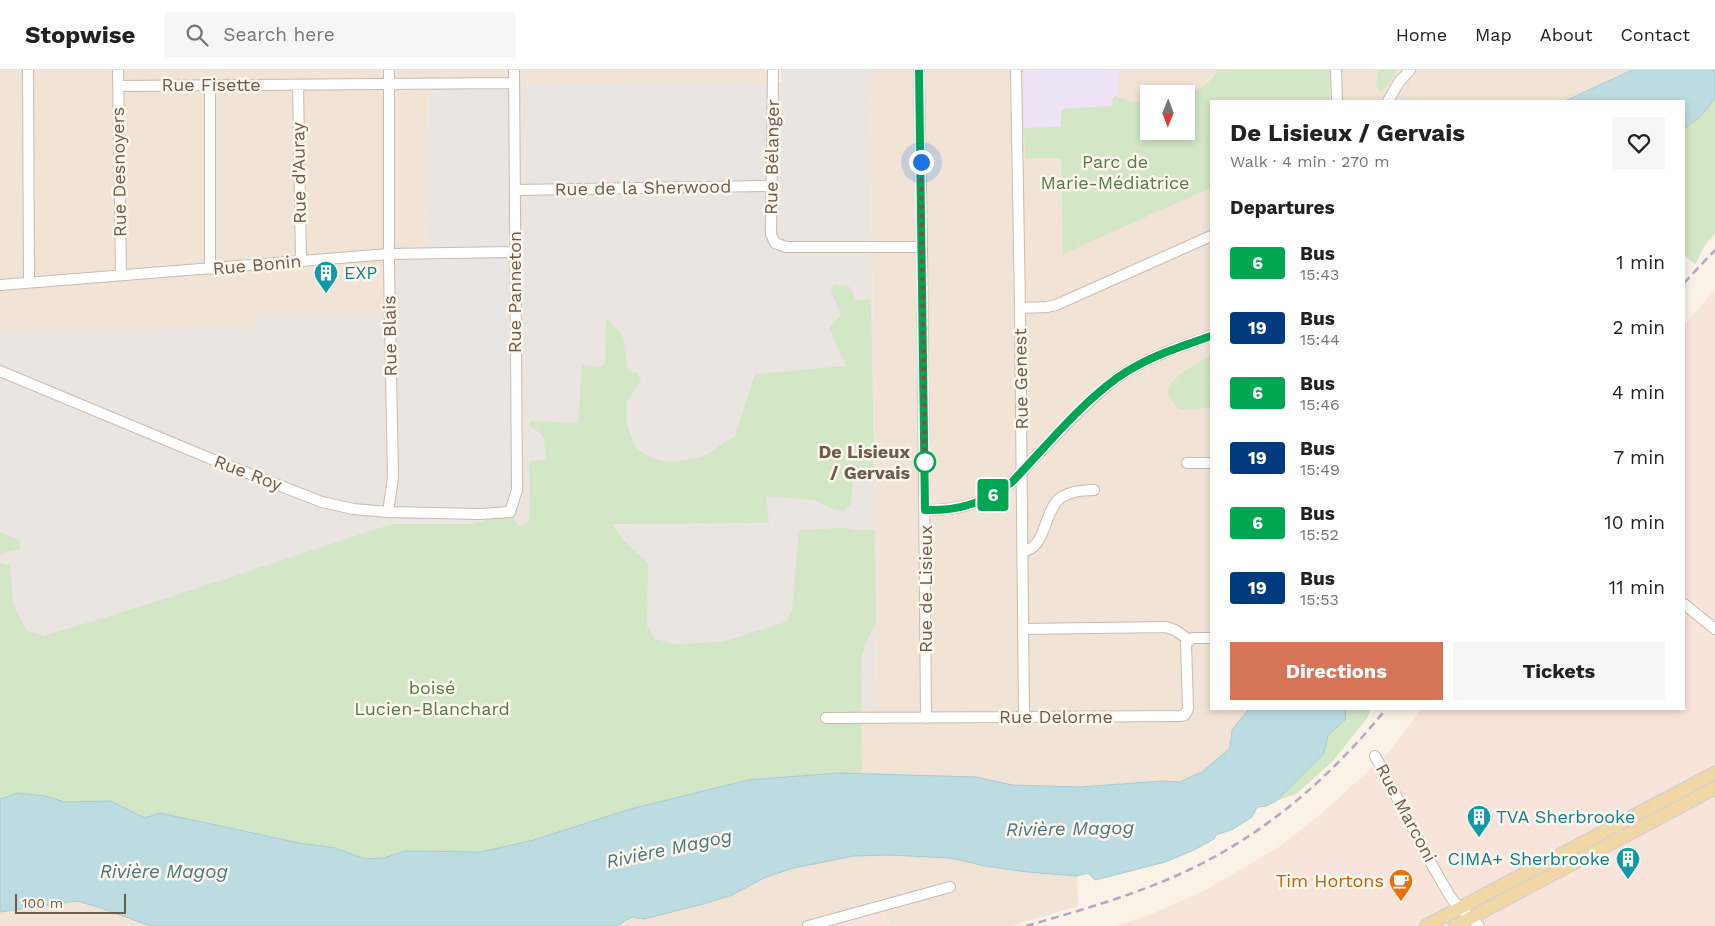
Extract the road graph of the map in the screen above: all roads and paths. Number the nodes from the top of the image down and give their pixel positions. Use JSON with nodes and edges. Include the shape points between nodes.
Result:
{"nodes":[{"id":1,"x":28,"y":70,"type":"edge"},
{"id":2,"x":118,"y":70,"type":"edge"},
{"id":3,"x":389,"y":70,"type":"edge"},
{"id":4,"x":514,"y":70,"type":"edge"},
{"id":5,"x":773,"y":70,"type":"edge"},
{"id":6,"x":919,"y":70,"type":"edge"},
{"id":7,"x":1016,"y":70,"type":"edge"},
{"id":8,"x":1336,"y":70,"type":"edge"},
{"id":9,"x":1410,"y":70,"type":"edge"},
{"id":10,"x":514,"y":83,"type":"junction"},
{"id":11,"x":390,"y":84,"type":"junction"},
{"id":12,"x":210,"y":85,"type":"junction"},
{"id":13,"x":298,"y":85,"type":"junction"},
{"id":14,"x":118,"y":86,"type":"junction"},
{"id":15,"x":1336,"y":100,"type":"edge"},
{"id":16,"x":1389,"y":100,"type":"edge"},
{"id":17,"x":771,"y":186,"type":"junction"},
{"id":18,"x":515,"y":190,"type":"junction"},
{"id":19,"x":1210,"y":236,"type":"edge"},
{"id":20,"x":922,"y":247,"type":"junction"},
{"id":21,"x":515,"y":252,"type":"junction"},
{"id":22,"x":389,"y":254,"type":"junction"},
{"id":23,"x":301,"y":260,"type":"junction"},
{"id":24,"x":210,"y":269,"type":"junction"},
{"id":25,"x":121,"y":275,"type":"junction"},
{"id":26,"x":30,"y":282,"type":"junction"},
{"id":27,"x":0,"y":285,"type":"edge"},
{"id":28,"x":1020,"y":308,"type":"junction"},
{"id":29,"x":1210,"y":336,"type":"edge"},
{"id":30,"x":0,"y":372,"type":"edge"},
{"id":31,"x":1188,"y":463,"type":"dead end"},
{"id":32,"x":1210,"y":463,"type":"edge"},
{"id":33,"x":1022,"y":472,"type":"junction"},
{"id":34,"x":1094,"y":490,"type":"dead end"},
{"id":35,"x":925,"y":510,"type":"junction"},
{"id":36,"x":388,"y":512,"type":"junction"},
{"id":37,"x":510,"y":512,"type":"joint"},
{"id":38,"x":1022,"y":551,"type":"junction"},
{"id":39,"x":1685,"y":605,"type":"edge"},
{"id":40,"x":1024,"y":629,"type":"junction"},
{"id":41,"x":1715,"y":629,"type":"edge"},
{"id":42,"x":1210,"y":638,"type":"edge"},
{"id":43,"x":1189,"y":640,"type":"junction"},
{"id":44,"x":826,"y":718,"type":"dead end"},
{"id":45,"x":926,"y":718,"type":"junction"},
{"id":46,"x":1024,"y":718,"type":"junction"},
{"id":47,"x":1375,"y":756,"type":"dead end"},
{"id":48,"x":1715,"y":773,"type":"edge"},
{"id":49,"x":1715,"y":788,"type":"edge"},
{"id":50,"x":950,"y":887,"type":"dead end"},
{"id":51,"x":1460,"y":908,"type":"junction"},
{"id":52,"x":1476,"y":922,"type":"edge"},
{"id":53,"x":808,"y":926,"type":"edge"},
{"id":54,"x":1426,"y":926,"type":"edge"},
{"id":55,"x":1455,"y":926,"type":"edge"}],
"edges":[{"from":1,"to":26,"type":"street"},
{"from":2,"to":14,"type":"street","name":"Rue Desnoyers"},
{"from":3,"to":11,"type":"street","name":"Rue Blais"},
{"from":4,"to":10,"type":"street","name":"Rue Panneton"},
{"from":5,"to":17,"type":"street","name":"Rue Bélanger"},
{"from":6,"to":20,"type":"street","name":"Rue de Lisieux"},
{"from":7,"to":28,"type":"street","name":"Rue Genest"},
{"from":8,"to":15,"type":"street"},
{"from":9,"to":16,"type":"street"},
{"from":10,"to":11,"type":"street","name":"Rue Fisette"},
{"from":10,"to":18,"type":"street","name":"Rue Panneton"},
{"from":11,"to":13,"type":"street","name":"Rue Fisette"},
{"from":11,"to":22,"type":"street","name":"Rue Blais"},
{"from":12,"to":13,"type":"street","name":"Rue Fisette"},
{"from":12,"to":14,"type":"street","name":"Rue Fisette"},
{"from":12,"to":24,"type":"street"},
{"from":13,"to":23,"type":"street","name":"Rue d'Auray"},
{"from":14,"to":25,"type":"street","name":"Rue Desnoyers"},
{"from":17,"to":18,"type":"street","name":"Rue de la Sherwood"},
{"from":17,"to":20,"type":"street","name":"Rue Bélanger","via":[[771,234],[775,243],[786,247]]},
{"from":18,"to":21,"type":"street","name":"Rue Panneton"},
{"from":19,"to":28,"type":"street","via":[[1056,305]]},
{"from":20,"to":35,"type":"street","name":"Rue de Lisieux"},
{"from":21,"to":22,"type":"street","name":"Rue Bonin"},
{"from":21,"to":37,"type":"street","name":"Rue Panneton","via":[[516,490]]},
{"from":22,"to":23,"type":"street","name":"Rue Bonin"},
{"from":22,"to":36,"type":"street","name":"Rue Blais","via":[[393,478]]},
{"from":23,"to":24,"type":"street","name":"Rue Bonin"},
{"from":24,"to":25,"type":"street","name":"Rue Bonin"},
{"from":25,"to":26,"type":"street","name":"Rue Bonin"},
{"from":26,"to":27,"type":"street","name":"Rue Bonin"},
{"from":28,"to":33,"type":"street","name":"Rue Genest"},
{"from":29,"to":33,"type":"street","via":[[1167,351],[1117,378]]},
{"from":30,"to":36,"type":"street","name":"Rue Roy","via":[[322,502]]},
{"from":31,"to":32,"type":"street"},
{"from":33,"to":35,"type":"street","via":[[1001,491],[978,503]]},
{"from":33,"to":38,"type":"street","name":"Rue Genest"},
{"from":34,"to":38,"type":"street","via":[[1081,490],[1060,498],[1054,504],[1036,546]]},
{"from":35,"to":45,"type":"street","name":"Rue de Lisieux"},
{"from":36,"to":37,"type":"street","name":"Rue Roy"},
{"from":38,"to":40,"type":"street","name":"Rue Genest"},
{"from":39,"to":41,"type":"street"},
{"from":40,"to":43,"type":"street","via":[[1166,627]]},
{"from":40,"to":46,"type":"street","name":"Rue Genest"},
{"from":42,"to":43,"type":"street"},
{"from":43,"to":46,"type":"street","name":"Rue Delorme","via":[[1186,643],[1188,709],[1185,715]]},
{"from":44,"to":45,"type":"street","name":"Rue Delorme"},
{"from":45,"to":46,"type":"street","name":"Rue Delorme"},
{"from":47,"to":51,"type":"street","name":"Rue Marconi","via":[[1431,862]]},
{"from":48,"to":51,"type":"main road"},
{"from":49,"to":52,"type":"main road"},
{"from":50,"to":53,"type":"street"},
{"from":51,"to":52,"type":"street","name":"Rue Marconi"},
{"from":51,"to":54,"type":"main road"},
{"from":52,"to":55,"type":"main road"}]}
